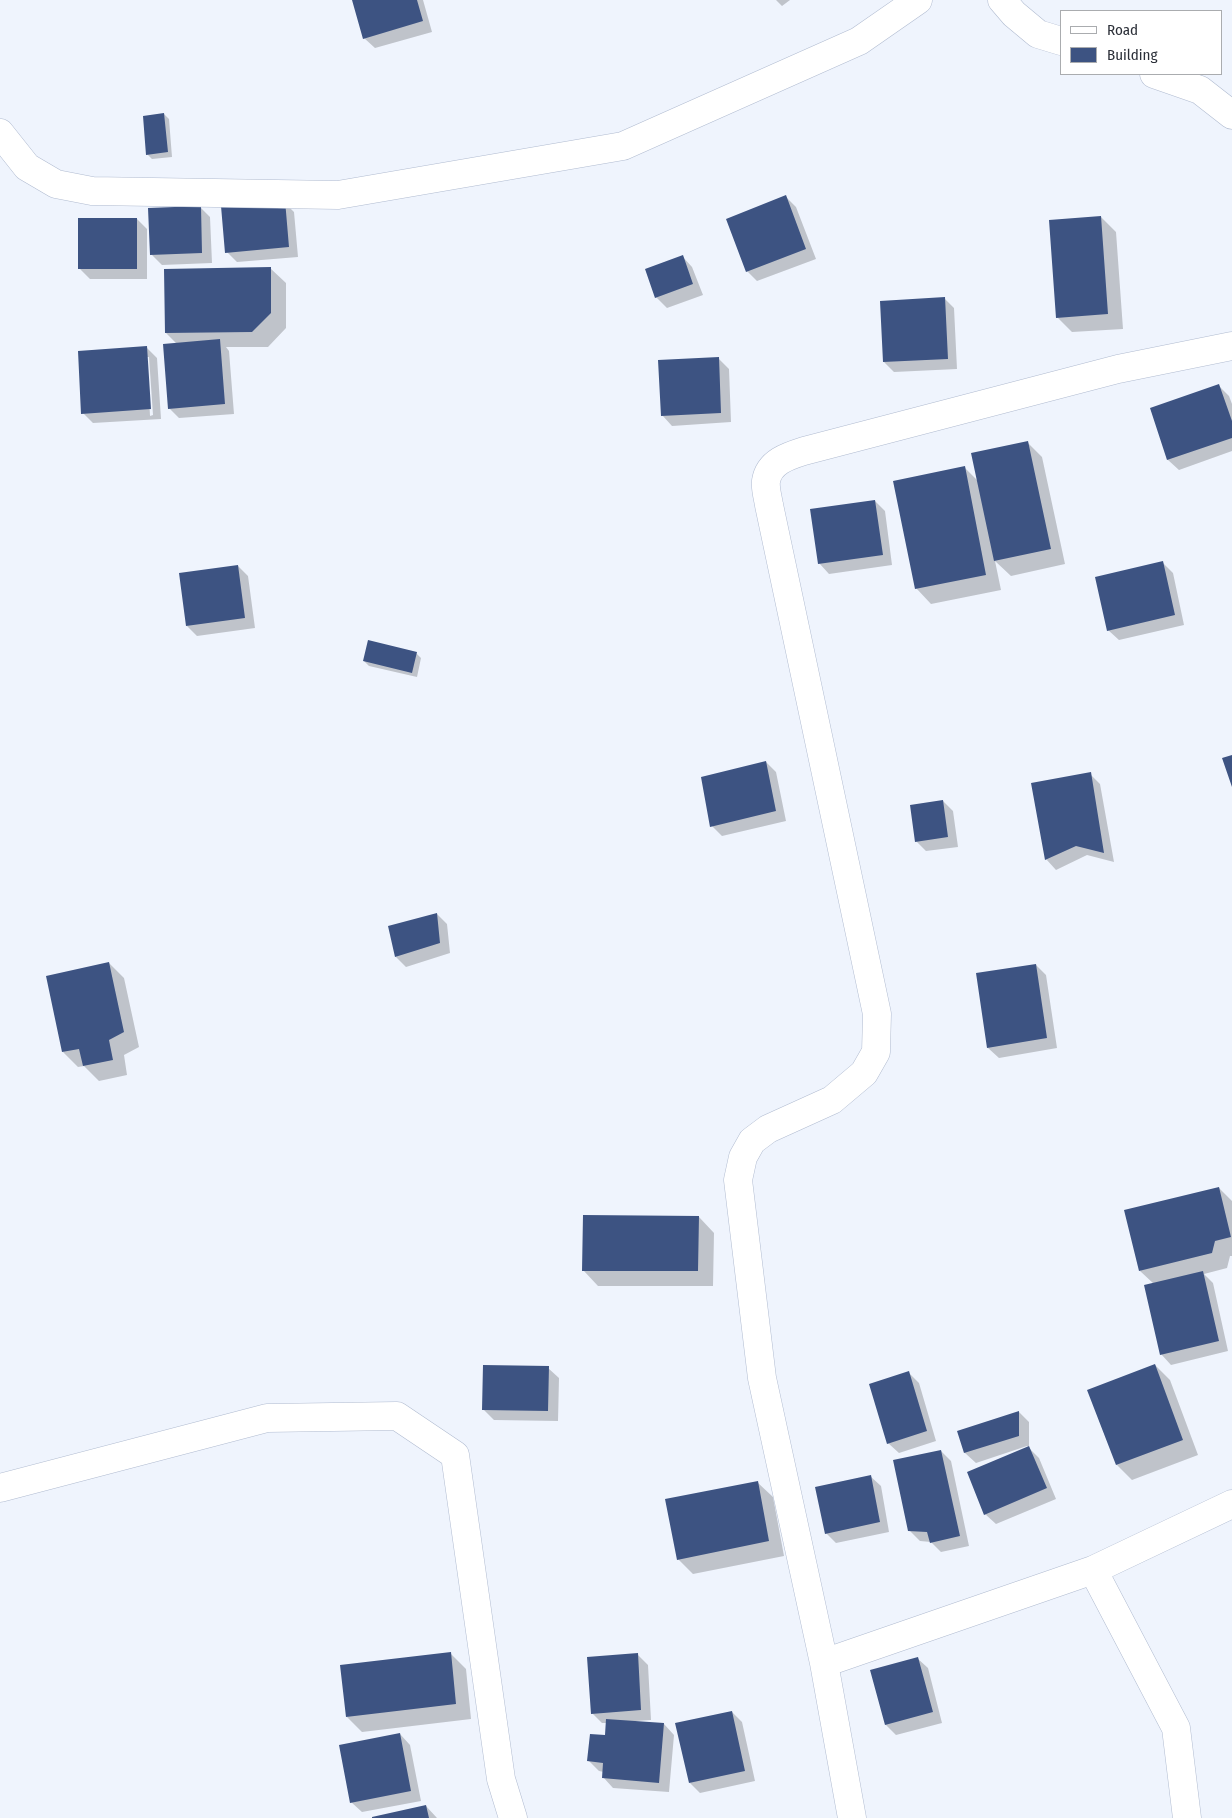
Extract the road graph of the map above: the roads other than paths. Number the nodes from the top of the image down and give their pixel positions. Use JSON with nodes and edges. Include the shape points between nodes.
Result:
{"nodes":[{"id":1,"x":918,"y":0,"type":"edge"},
{"id":2,"x":1002,"y":0,"type":"edge"},
{"id":3,"x":1060,"y":41,"type":"edge"},
{"id":4,"x":1157,"y":75,"type":"edge"},
{"id":5,"x":1232,"y":115,"type":"edge"},
{"id":6,"x":0,"y":132,"type":"edge"},
{"id":7,"x":1232,"y":346,"type":"edge"},
{"id":8,"x":0,"y":1488,"type":"edge"},
{"id":9,"x":1232,"y":1504,"type":"edge"},
{"id":10,"x":1093,"y":1570,"type":"junction"},
{"id":11,"x":824,"y":1663,"type":"junction"},
{"id":12,"x":513,"y":1818,"type":"edge"},
{"id":13,"x":852,"y":1818,"type":"edge"},
{"id":14,"x":1187,"y":1818,"type":"edge"}],
"edges":[{"from":1,"to":6,"type":"street","via":[[860,41],[623,146],[338,195],[92,191],[56,184],[27,167]]},
{"from":2,"to":3,"type":"street","via":[[1038,34]]},
{"from":4,"to":5,"type":"street","via":[[1200,90]]},
{"from":7,"to":11,"type":"street","via":[[1118,369],[804,451],[782,458],[767,477],[769,505],[876,1014],[876,1052],[864,1072],[832,1100],[768,1129],[752,1141],[743,1157],[738,1180],[762,1378]]},
{"from":8,"to":12,"type":"street","via":[[267,1418],[397,1416],[455,1455],[501,1779]]},
{"from":9,"to":10,"type":"street"},
{"from":10,"to":11,"type":"street"},
{"from":10,"to":14,"type":"street","via":[[1176,1728]]},
{"from":11,"to":13,"type":"street"}]}
